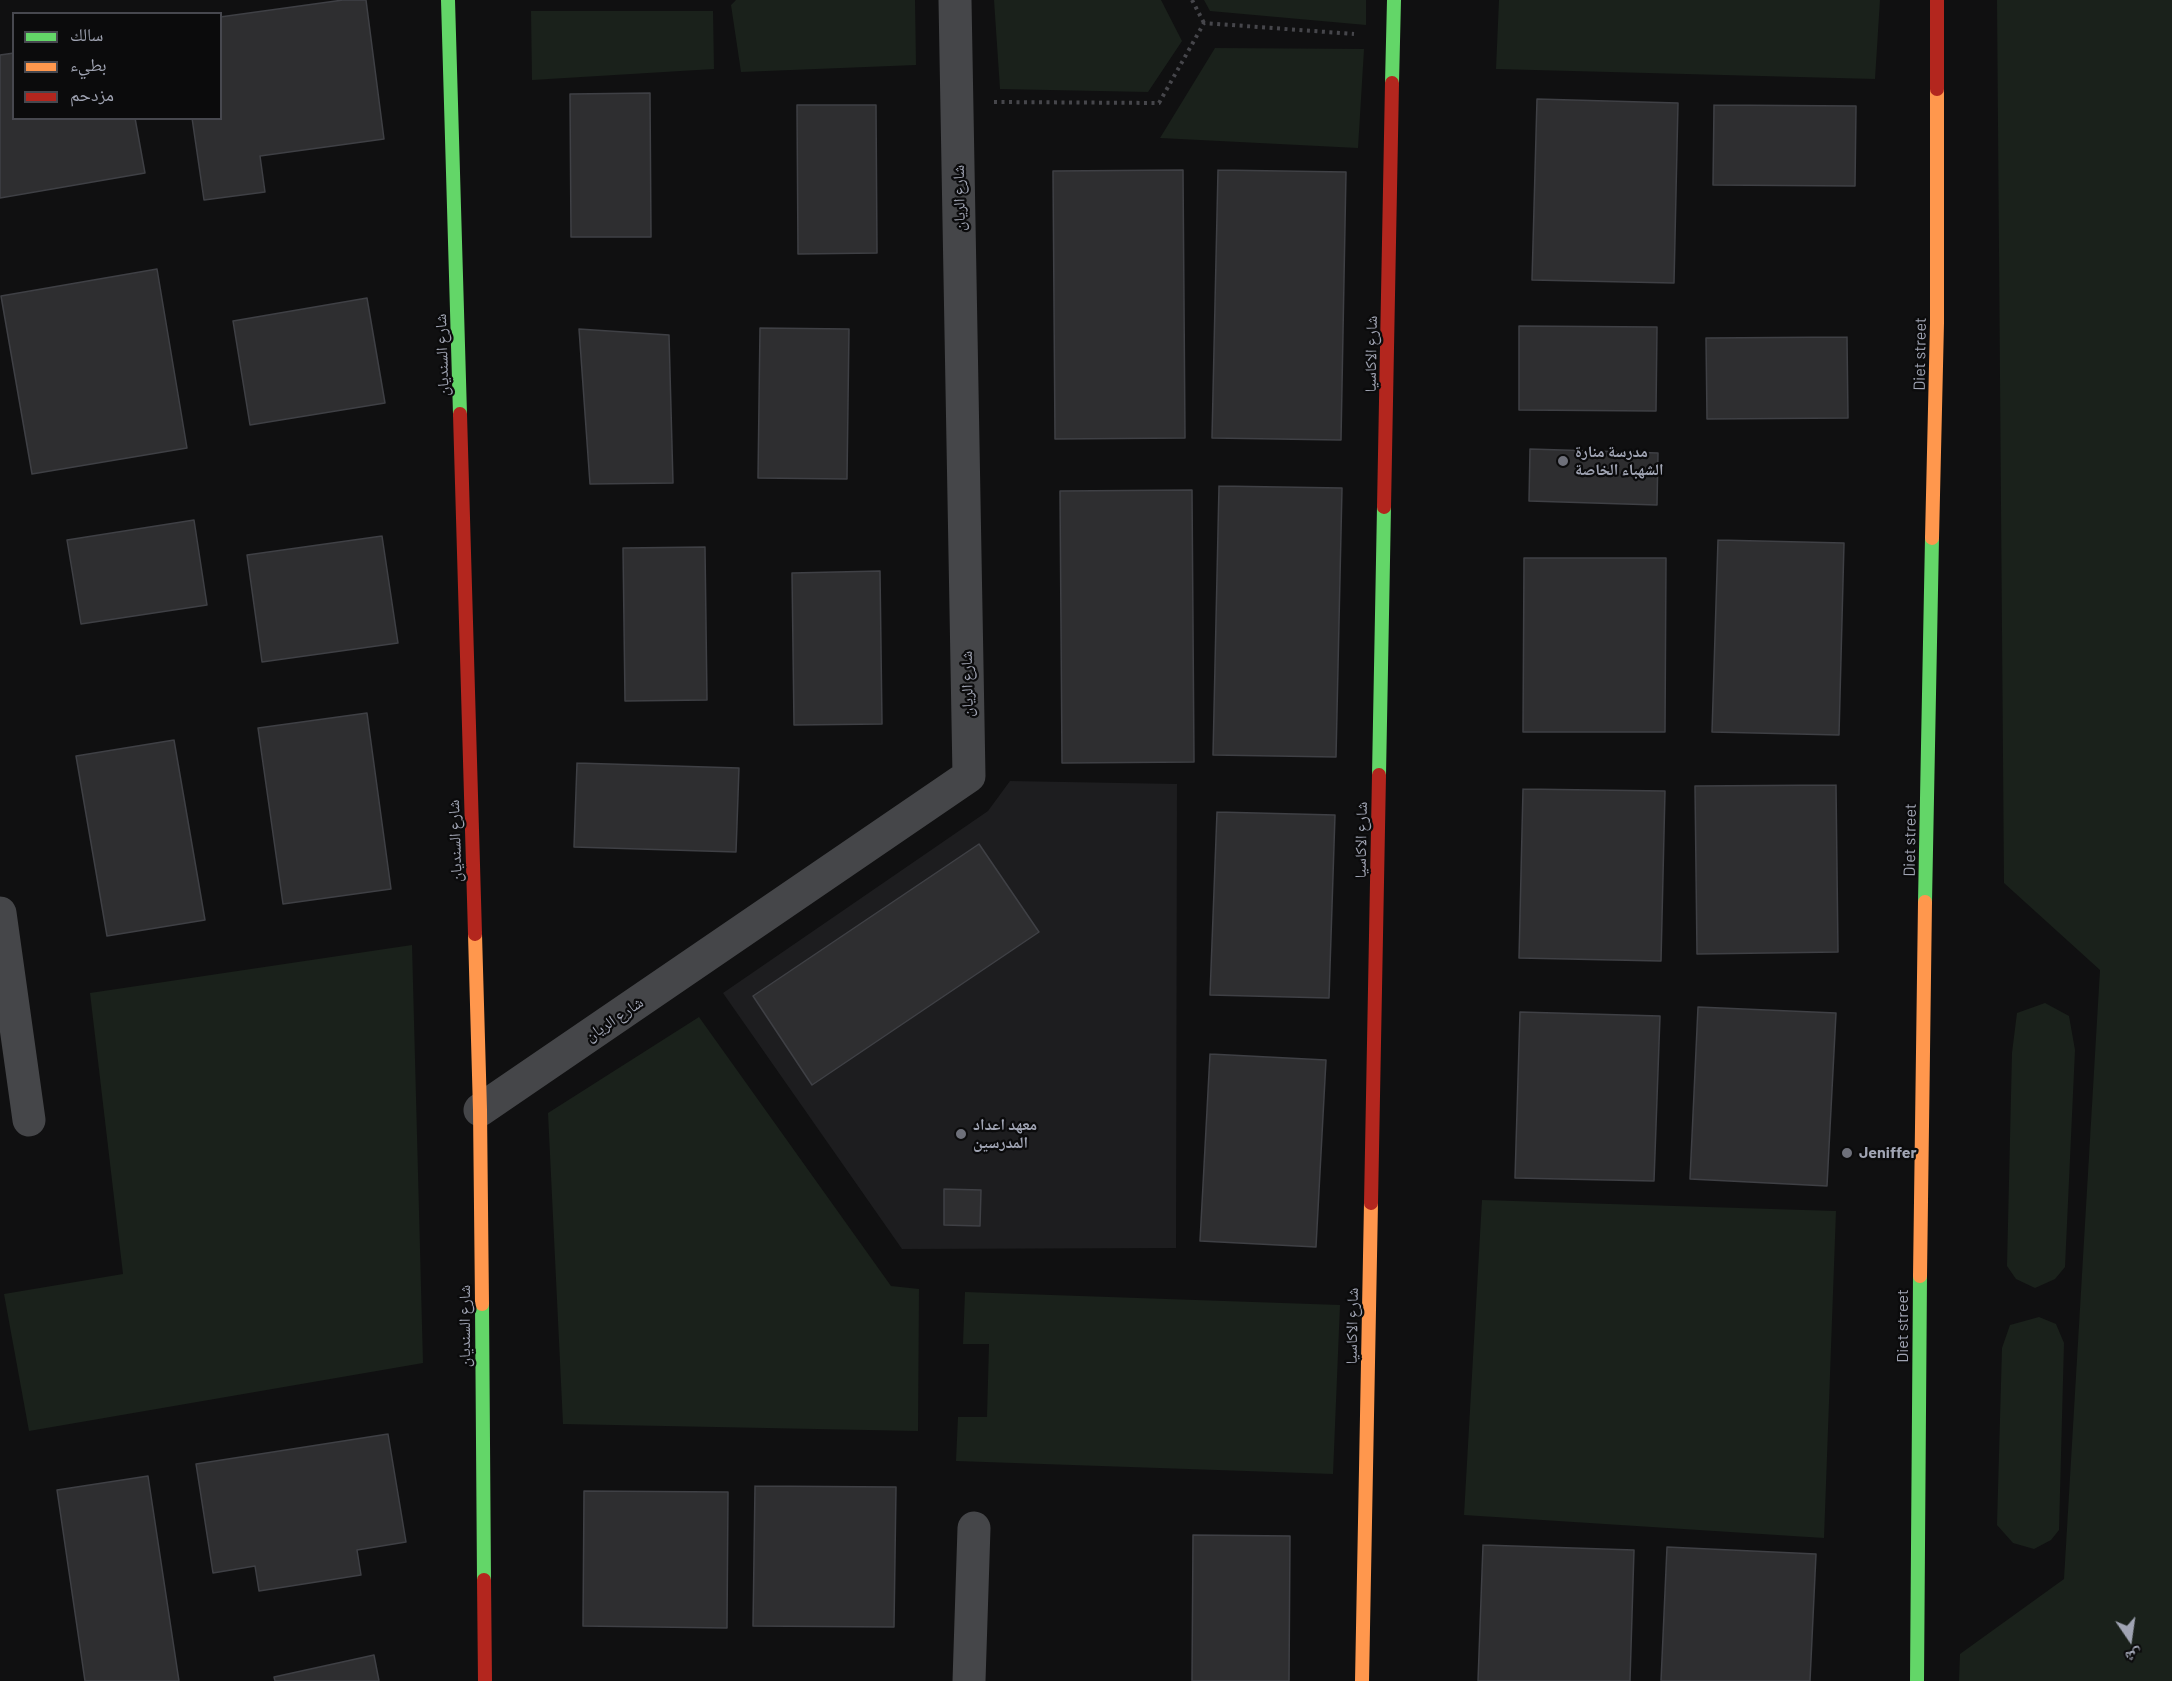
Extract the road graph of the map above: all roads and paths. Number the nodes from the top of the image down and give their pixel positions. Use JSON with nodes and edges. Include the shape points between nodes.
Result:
{"nodes":[{"id":1,"x":448,"y":0,"type":"edge"},
{"id":2,"x":955,"y":0,"type":"edge"},
{"id":3,"x":1192,"y":0,"type":"edge"},
{"id":4,"x":1394,"y":0,"type":"edge"},
{"id":5,"x":1937,"y":0,"type":"edge"},
{"id":6,"x":1204,"y":23,"type":"junction"},
{"id":7,"x":1393,"y":37,"type":"junction"},
{"id":8,"x":957,"y":101,"type":"junction"},
{"id":9,"x":0,"y":913,"type":"edge"},
{"id":10,"x":480,"y":1110,"type":"junction"},
{"id":11,"x":29,"y":1120,"type":"dead end"},
{"id":12,"x":974,"y":1528,"type":"dead end"},
{"id":13,"x":484,"y":1681,"type":"edge"},
{"id":14,"x":969,"y":1681,"type":"edge"},
{"id":15,"x":1362,"y":1681,"type":"edge"},
{"id":16,"x":1917,"y":1681,"type":"edge"}],
"edges":[{"from":1,"to":10,"type":"street","name":"شارع السنديان"},
{"from":2,"to":8,"type":"street","name":"شارع الريان"},
{"from":3,"to":6,"type":"path"},
{"from":4,"to":7,"type":"street","name":"شارع الاكاسيا"},
{"from":5,"to":16,"type":"street","name":"Diet street","via":[[1937,323],[1922,1018]]},
{"from":6,"to":7,"type":"path"},
{"from":6,"to":8,"type":"path","via":[[1159,103]]},
{"from":7,"to":15,"type":"street","name":"شارع الاكاسيا"},
{"from":8,"to":10,"type":"street","name":"شارع الريان","via":[[969,776]]},
{"from":9,"to":11,"type":"street"},
{"from":10,"to":13,"type":"street","name":"شارع السنديان"},
{"from":12,"to":14,"type":"street"}]}
